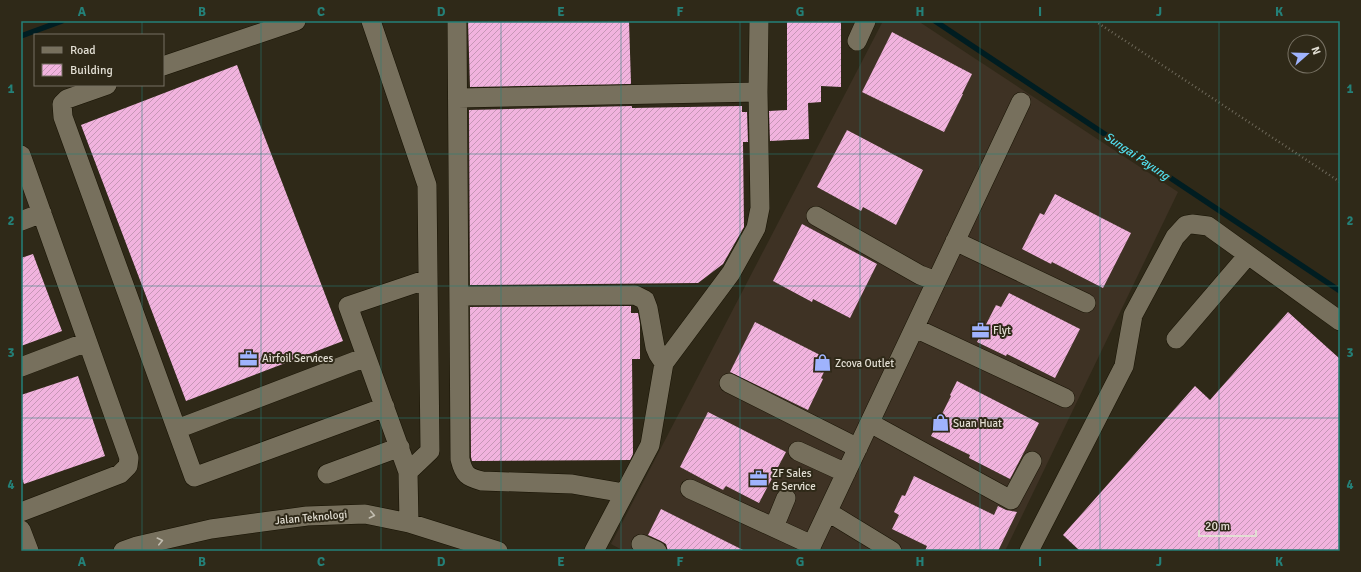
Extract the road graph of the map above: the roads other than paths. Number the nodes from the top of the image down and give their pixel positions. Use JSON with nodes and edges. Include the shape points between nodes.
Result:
{"nodes":[{"id":1,"x":296,"y":21,"type":"edge"},
{"id":2,"x":371,"y":21,"type":"edge"},
{"id":3,"x":457,"y":21,"type":"edge"},
{"id":4,"x":759,"y":21,"type":"edge"},
{"id":5,"x":866,"y":21,"type":"edge"},
{"id":6,"x":857,"y":41,"type":"dead end"},
{"id":7,"x":164,"y":66,"type":"edge"},
{"id":8,"x":104,"y":86,"type":"edge"},
{"id":9,"x":758,"y":92,"type":"junction"},
{"id":10,"x":458,"y":98,"type":"junction"},
{"id":11,"x":1021,"y":102,"type":"dead end"},
{"id":12,"x":21,"y":155,"type":"edge"},
{"id":13,"x":42,"y":213,"type":"junction"},
{"id":14,"x":816,"y":216,"type":"dead end"},
{"id":15,"x":21,"y":221,"type":"edge"},
{"id":16,"x":955,"y":242,"type":"junction"},
{"id":17,"x":1248,"y":255,"type":"junction"},
{"id":18,"x":428,"y":279,"type":"junction"},
{"id":19,"x":936,"y":281,"type":"junction"},
{"id":20,"x":459,"y":296,"type":"junction"},
{"id":21,"x":1086,"y":303,"type":"dead end"},
{"id":22,"x":1340,"y":321,"type":"edge"},
{"id":23,"x":915,"y":328,"type":"junction"},
{"id":24,"x":1176,"y":339,"type":"dead end"},
{"id":25,"x":87,"y":342,"type":"junction"},
{"id":26,"x":366,"y":357,"type":"junction"},
{"id":27,"x":664,"y":362,"type":"junction"},
{"id":28,"x":21,"y":367,"type":"edge"},
{"id":29,"x":729,"y":383,"type":"dead end"},
{"id":30,"x":1065,"y":398,"type":"dead end"},
{"id":31,"x":385,"y":408,"type":"junction"},
{"id":32,"x":870,"y":423,"type":"junction"},
{"id":33,"x":177,"y":429,"type":"junction"},
{"id":34,"x":400,"y":447,"type":"junction"},
{"id":35,"x":858,"y":448,"type":"junction"},
{"id":36,"x":798,"y":451,"type":"dead end"},
{"id":37,"x":1032,"y":461,"type":"dead end"},
{"id":38,"x":408,"y":472,"type":"junction"},
{"id":39,"x":846,"y":473,"type":"junction"},
{"id":40,"x":327,"y":474,"type":"dead end"},
{"id":41,"x":690,"y":489,"type":"dead end"},
{"id":42,"x":624,"y":493,"type":"junction"},
{"id":43,"x":786,"y":498,"type":"dead end"},
{"id":44,"x":21,"y":512,"type":"edge"},
{"id":45,"x":828,"y":512,"type":"junction"},
{"id":46,"x":409,"y":523,"type":"junction"},
{"id":47,"x":774,"y":527,"type":"junction"},
{"id":48,"x":21,"y":530,"type":"edge"},
{"id":49,"x":810,"y":548,"type":"edge"},
{"id":50,"x":29,"y":551,"type":"edge"},
{"id":51,"x":123,"y":551,"type":"edge"},
{"id":52,"x":498,"y":551,"type":"edge"},
{"id":53,"x":594,"y":551,"type":"edge"},
{"id":54,"x":892,"y":551,"type":"edge"},
{"id":55,"x":1029,"y":551,"type":"edge"}],
"edges":[{"from":1,"to":7,"type":"street"},
{"from":2,"to":18,"type":"street","via":[[427,185]]},
{"from":3,"to":10,"type":"street"},
{"from":4,"to":9,"type":"street"},
{"from":5,"to":6,"type":"street"},
{"from":8,"to":33,"type":"street","via":[[67,99],[62,104],[63,117]]},
{"from":9,"to":10,"type":"street"},
{"from":9,"to":27,"type":"street","via":[[760,208],[756,228],[731,272]]},
{"from":10,"to":20,"type":"street"},
{"from":11,"to":16,"type":"street"},
{"from":12,"to":13,"type":"street"},
{"from":13,"to":15,"type":"street"},
{"from":13,"to":25,"type":"street"},
{"from":14,"to":19,"type":"street","via":[[920,275]]},
{"from":16,"to":19,"type":"street"},
{"from":16,"to":21,"type":"street"},
{"from":17,"to":22,"type":"street"},
{"from":17,"to":24,"type":"street"},
{"from":17,"to":55,"type":"street","via":[[1208,226],[1186,225],[1175,237],[1133,315],[1124,366]]},
{"from":18,"to":26,"type":"street","via":[[348,306]]},
{"from":18,"to":38,"type":"street","via":[[430,450]]},
{"from":19,"to":23,"type":"street"},
{"from":20,"to":27,"type":"street","via":[[635,295],[645,300],[655,347]]},
{"from":20,"to":42,"type":"street","via":[[460,459],[464,472],[470,478],[482,481],[572,484]]},
{"from":23,"to":30,"type":"street"},
{"from":23,"to":32,"type":"street"},
{"from":25,"to":28,"type":"street"},
{"from":25,"to":44,"type":"street","via":[[129,458],[128,466],[120,474]]},
{"from":26,"to":31,"type":"street"},
{"from":26,"to":33,"type":"street"},
{"from":27,"to":42,"type":"street","via":[[650,445]]},
{"from":29,"to":35,"type":"street"},
{"from":31,"to":33,"type":"street","via":[[194,477]]},
{"from":31,"to":34,"type":"street"},
{"from":32,"to":35,"type":"street"},
{"from":32,"to":37,"type":"street","via":[[1011,500]]},
{"from":34,"to":38,"type":"street"},
{"from":34,"to":40,"type":"street"},
{"from":35,"to":39,"type":"street"},
{"from":36,"to":39,"type":"street"},
{"from":38,"to":46,"type":"street"},
{"from":39,"to":45,"type":"street"},
{"from":41,"to":47,"type":"street"},
{"from":42,"to":53,"type":"street"},
{"from":43,"to":47,"type":"street"},
{"from":45,"to":49,"type":"street"},
{"from":45,"to":54,"type":"street"},
{"from":51,"to":46,"type":"street","name":"Jalan Teknologi","one_way":true,"via":[[211,529],[307,516],[365,514]]},
{"from":46,"to":52,"type":"street","name":"Jalan Teknologi"},
{"from":47,"to":49,"type":"street"},
{"from":48,"to":50,"type":"street"}]}
